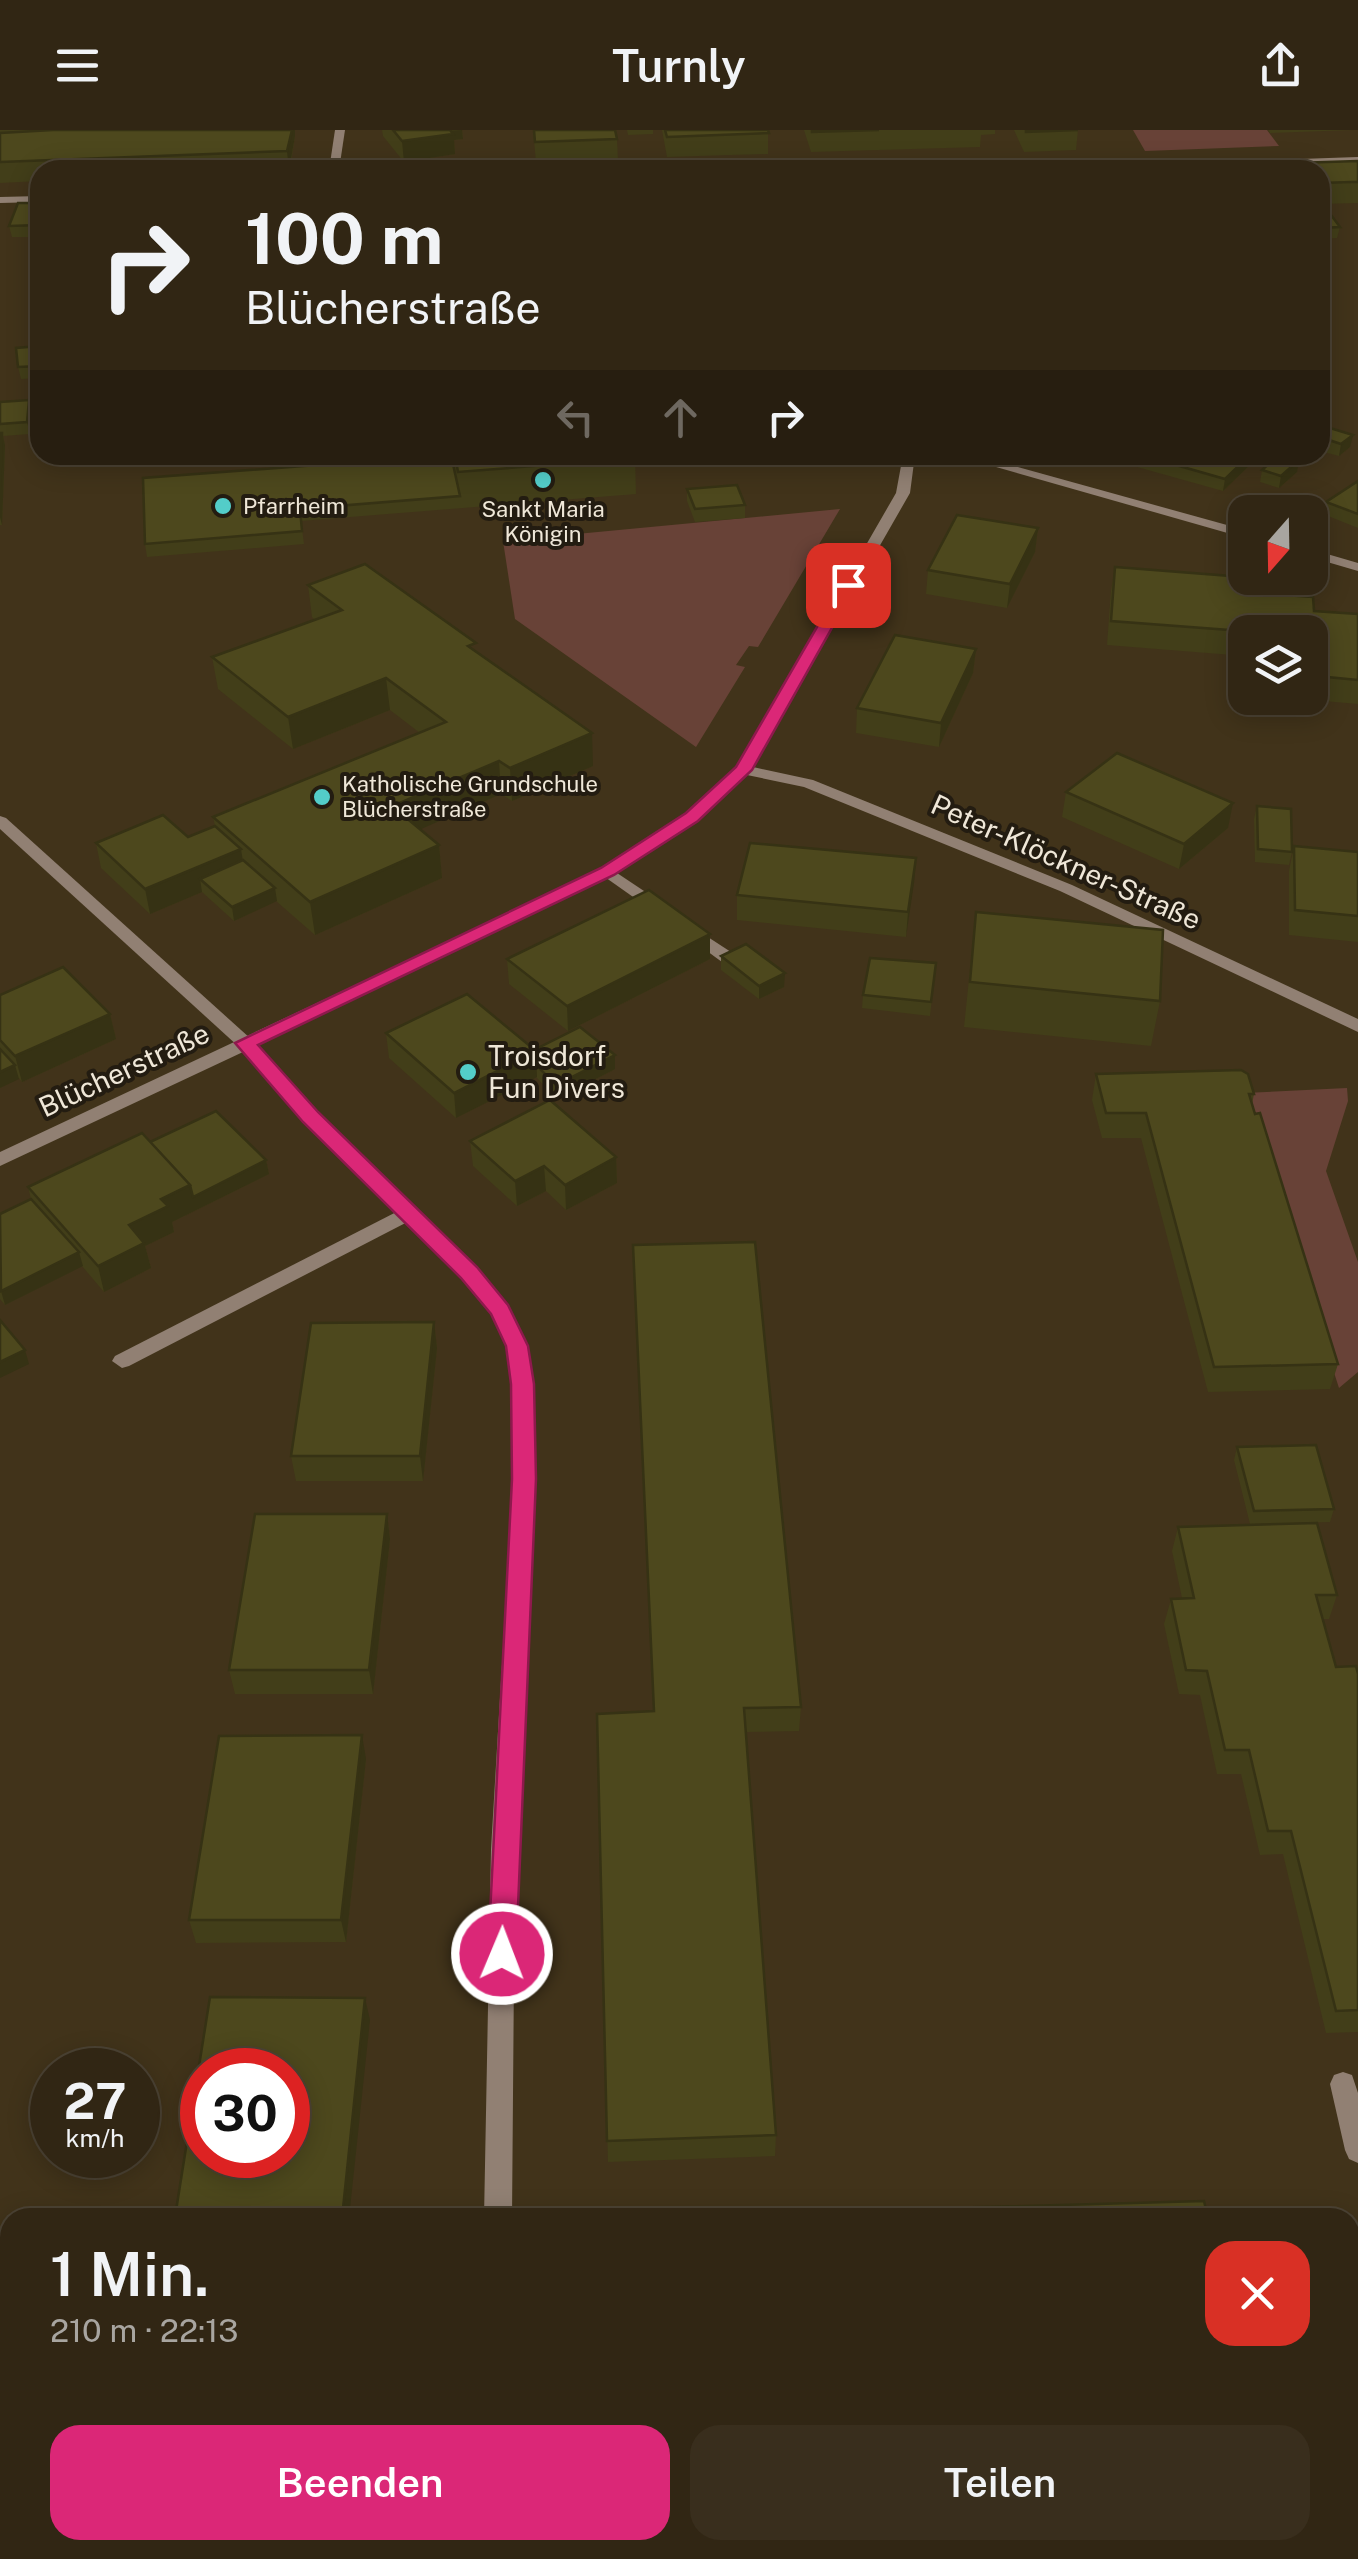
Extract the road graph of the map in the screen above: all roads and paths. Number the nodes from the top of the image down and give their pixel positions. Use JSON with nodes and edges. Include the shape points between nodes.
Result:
{"nodes":[{"id":1,"x":340,"y":130,"type":"edge"},
{"id":2,"x":336,"y":160,"type":"edge"},
{"id":3,"x":1358,"y":160,"type":"edge"},
{"id":4,"x":1330,"y":161,"type":"edge"},
{"id":5,"x":30,"y":199,"type":"edge"},
{"id":6,"x":0,"y":200,"type":"edge"},
{"id":7,"x":907,"y":465,"type":"edge"},
{"id":8,"x":996,"y":465,"type":"edge"},
{"id":9,"x":1228,"y":529,"type":"edge"},
{"id":10,"x":1328,"y":559,"type":"edge"},
{"id":11,"x":1358,"y":568,"type":"edge"},
{"id":12,"x":744,"y":770,"type":"junction"},
{"id":13,"x":0,"y":821,"type":"edge"},
{"id":14,"x":608,"y":872,"type":"junction"},
{"id":15,"x":728,"y":958,"type":"edge"},
{"id":16,"x":1358,"y":1026,"type":"edge"},
{"id":17,"x":245,"y":1043,"type":"junction"},
{"id":18,"x":0,"y":1160,"type":"edge"},
{"id":19,"x":410,"y":1212,"type":"junction"},
{"id":20,"x":122,"y":1361,"type":"dead end"},
{"id":21,"x":1343,"y":2084,"type":"dead end"},
{"id":22,"x":1358,"y":2150,"type":"edge"},
{"id":23,"x":498,"y":2208,"type":"edge"}],
"edges":[{"from":1,"to":2,"type":"street"},
{"from":3,"to":4,"type":"street"},
{"from":5,"to":6,"type":"street"},
{"from":7,"to":12,"type":"street","name":"Blücherstraße","via":[[903,493]]},
{"from":8,"to":9,"type":"street"},
{"from":10,"to":11,"type":"street"},
{"from":12,"to":14,"type":"street","name":"Blücherstraße","via":[[692,817]]},
{"from":12,"to":16,"type":"street","name":"Peter-Klöckner-Straße","via":[[808,784],[961,844]]},
{"from":13,"to":17,"type":"street"},
{"from":14,"to":15,"type":"street"},
{"from":14,"to":17,"type":"street","name":"Blücherstraße"},
{"from":17,"to":18,"type":"street","name":"Blücherstraße"},
{"from":17,"to":19,"type":"street","via":[[310,1117]]},
{"from":19,"to":20,"type":"street"},
{"from":19,"to":23,"type":"street","via":[[500,1310],[517,1346],[522,1384],[524,1479],[503,1849]]},
{"from":21,"to":22,"type":"street"}]}
